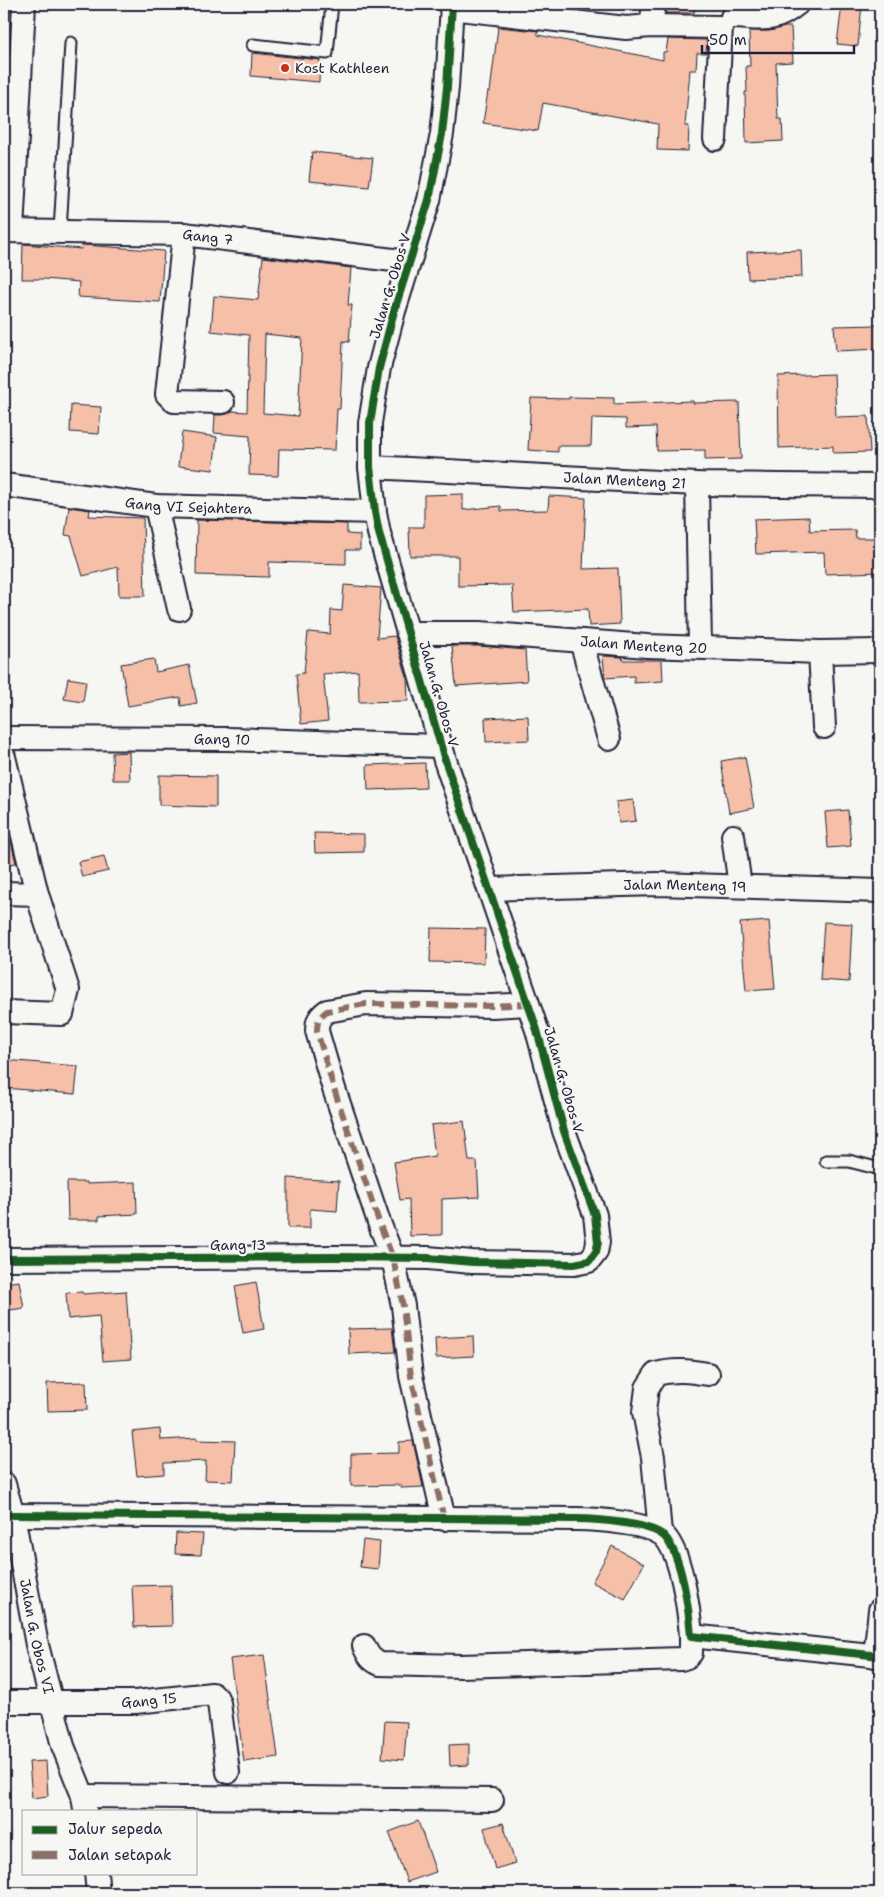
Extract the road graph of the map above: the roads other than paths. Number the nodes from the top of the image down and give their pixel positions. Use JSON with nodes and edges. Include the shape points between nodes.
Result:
{"nodes":[{"id":1,"x":24,"y":4,"type":"edge"},
{"id":2,"x":332,"y":4,"type":"edge"},
{"id":3,"x":654,"y":4,"type":"edge"},
{"id":4,"x":797,"y":4,"type":"edge"},
{"id":5,"x":452,"y":6,"type":"edge"},
{"id":6,"x":560,"y":13,"type":"edge"},
{"id":7,"x":729,"y":16,"type":"edge"},
{"id":8,"x":651,"y":26,"type":"junction"},
{"id":9,"x":71,"y":43,"type":"dead end"},
{"id":10,"x":253,"y":45,"type":"dead end"},
{"id":11,"x":715,"y":139,"type":"dead end"},
{"id":12,"x":8,"y":231,"type":"edge"},
{"id":13,"x":60,"y":231,"type":"junction"},
{"id":14,"x":184,"y":234,"type":"junction"},
{"id":15,"x":409,"y":262,"type":"junction"},
{"id":16,"x":223,"y":402,"type":"dead end"},
{"id":17,"x":370,"y":467,"type":"junction"},
{"id":18,"x":697,"y":484,"type":"junction"},
{"id":19,"x":4,"y":486,"type":"edge"},
{"id":20,"x":880,"y":486,"type":"edge"},
{"id":21,"x":156,"y":506,"type":"junction"},
{"id":22,"x":374,"y":512,"type":"junction"},
{"id":23,"x":179,"y":609,"type":"dead end"},
{"id":24,"x":408,"y":633,"type":"junction"},
{"id":25,"x":581,"y":641,"type":"junction"},
{"id":26,"x":700,"y":646,"type":"junction"},
{"id":27,"x":880,"y":651,"type":"edge"},
{"id":28,"x":820,"y":652,"type":"junction"},
{"id":29,"x":824,"y":727,"type":"dead end"},
{"id":30,"x":4,"y":738,"type":"edge"},
{"id":31,"x":609,"y":739,"type":"dead end"},
{"id":32,"x":440,"y":746,"type":"junction"},
{"id":33,"x":4,"y":756,"type":"edge"},
{"id":34,"x":733,"y":836,"type":"dead end"},
{"id":35,"x":740,"y":886,"type":"junction"},
{"id":36,"x":489,"y":889,"type":"junction"},
{"id":37,"x":880,"y":892,"type":"edge"},
{"id":38,"x":4,"y":893,"type":"edge"},
{"id":39,"x":37,"y":894,"type":"junction"},
{"id":40,"x":528,"y":1004,"type":"junction"},
{"id":41,"x":4,"y":1012,"type":"edge"},
{"id":42,"x":826,"y":1161,"type":"dead end"},
{"id":43,"x":880,"y":1169,"type":"edge"},
{"id":44,"x":393,"y":1258,"type":"junction"},
{"id":45,"x":4,"y":1259,"type":"edge"},
{"id":46,"x":472,"y":1262,"type":"joint"},
{"id":47,"x":708,"y":1374,"type":"dead end"},
{"id":48,"x":4,"y":1484,"type":"edge"},
{"id":49,"x":13,"y":1515,"type":"junction"},
{"id":50,"x":444,"y":1519,"type":"junction"},
{"id":51,"x":660,"y":1533,"type":"junction"},
{"id":52,"x":880,"y":1610,"type":"edge"},
{"id":53,"x":691,"y":1636,"type":"junction"},
{"id":54,"x":364,"y":1646,"type":"dead end"},
{"id":55,"x":877,"y":1656,"type":"edge"},
{"id":56,"x":4,"y":1702,"type":"edge"},
{"id":57,"x":52,"y":1702,"type":"junction"},
{"id":58,"x":228,"y":1772,"type":"dead end"},
{"id":59,"x":492,"y":1800,"type":"dead end"},
{"id":60,"x":84,"y":1803,"type":"edge"},
{"id":61,"x":96,"y":1874,"type":"edge"},
{"id":62,"x":98,"y":1893,"type":"edge"}],
"edges":[{"from":1,"to":12,"type":"street"},
{"from":2,"to":10,"type":"lane","via":[[327,53]]},
{"from":3,"to":8,"type":"street"},
{"from":4,"to":7,"type":"street","via":[[774,18]]},
{"from":5,"to":6,"type":"street"},
{"from":5,"to":15,"type":"street","name":"Jalan G. Obos V","via":[[442,134],[429,200]]},
{"from":6,"to":8,"type":"street","via":[[626,28]]},
{"from":7,"to":8,"type":"street"},
{"from":7,"to":11,"type":"street"},
{"from":9,"to":13,"type":"lane"},
{"from":12,"to":13,"type":"street","name":"Gang 7"},
{"from":13,"to":14,"type":"street","name":"Gang 7"},
{"from":14,"to":15,"type":"street","name":"Gang 7"},
{"from":14,"to":16,"type":"street","via":[[167,394],[174,402]]},
{"from":15,"to":17,"type":"street","name":"Jalan G. Obos V","via":[[379,368],[370,422]]},
{"from":17,"to":18,"type":"street","name":"Jalan Menteng 21"},
{"from":17,"to":22,"type":"street","name":"Jalan G. Obos V"},
{"from":18,"to":20,"type":"street","name":"Jalan Menteng 21"},
{"from":18,"to":26,"type":"street"},
{"from":19,"to":21,"type":"street","name":"Gang VI Sejahtera"},
{"from":21,"to":22,"type":"street","name":"Gang VI Sejahtera"},
{"from":21,"to":23,"type":"street"},
{"from":22,"to":24,"type":"street","name":"Jalan G. Obos V"},
{"from":24,"to":25,"type":"street","name":"Jalan Menteng 20","via":[[480,633]]},
{"from":24,"to":32,"type":"street","name":"Jalan G. Obos V"},
{"from":25,"to":26,"type":"street","name":"Jalan Menteng 20"},
{"from":25,"to":31,"type":"street"},
{"from":26,"to":28,"type":"street","name":"Jalan Menteng 20"},
{"from":27,"to":28,"type":"street","name":"Jalan Menteng 20"},
{"from":28,"to":29,"type":"street"},
{"from":30,"to":32,"type":"street","name":"Gang 10","via":[[228,739]]},
{"from":32,"to":36,"type":"street","name":"Jalan G. Obos V"},
{"from":33,"to":39,"type":"street"},
{"from":34,"to":35,"type":"street"},
{"from":35,"to":36,"type":"street","name":"Jalan Menteng 19","via":[[658,884]]},
{"from":35,"to":37,"type":"street","name":"Jalan Menteng 19"},
{"from":36,"to":40,"type":"street","name":"Jalan G. Obos V"},
{"from":38,"to":39,"type":"street"},
{"from":39,"to":41,"type":"street","via":[[68,990],[62,1014]]},
{"from":40,"to":44,"type":"street","via":[[366,1004],[333,1009],[318,1020],[317,1031],[334,1089]]},
{"from":40,"to":46,"type":"street","name":"Jalan G. Obos V","via":[[564,1131],[595,1215],[596,1252],[584,1263]]},
{"from":42,"to":43,"type":"lane","via":[[849,1161]]},
{"from":44,"to":45,"type":"street","name":"Gang 13"},
{"from":44,"to":46,"type":"street","name":"Gang 13"},
{"from":44,"to":50,"type":"street","via":[[412,1376]]},
{"from":47,"to":51,"type":"street","via":[[668,1371],[656,1374],[647,1388],[644,1412],[653,1457]]},
{"from":48,"to":49,"type":"street","name":"Jalan G. Obos VI"},
{"from":49,"to":50,"type":"street"},
{"from":49,"to":57,"type":"street","name":"Jalan G. Obos VI","via":[[37,1645]]},
{"from":50,"to":51,"type":"street","via":[[596,1519],[643,1526]]},
{"from":51,"to":53,"type":"street","via":[[676,1557]]},
{"from":52,"to":55,"type":"street"},
{"from":53,"to":54,"type":"street","via":[[691,1653],[681,1659],[571,1664],[380,1664],[369,1656]]},
{"from":53,"to":55,"type":"street"},
{"from":56,"to":57,"type":"street","name":"Gang 15"},
{"from":57,"to":58,"type":"street","name":"Gang 15","via":[[135,1702],[212,1694],[218,1700]]},
{"from":57,"to":60,"type":"street","name":"Jalan G. Obos VI","via":[[62,1746]]},
{"from":59,"to":60,"type":"street"},
{"from":61,"to":62,"type":"street"}]}
